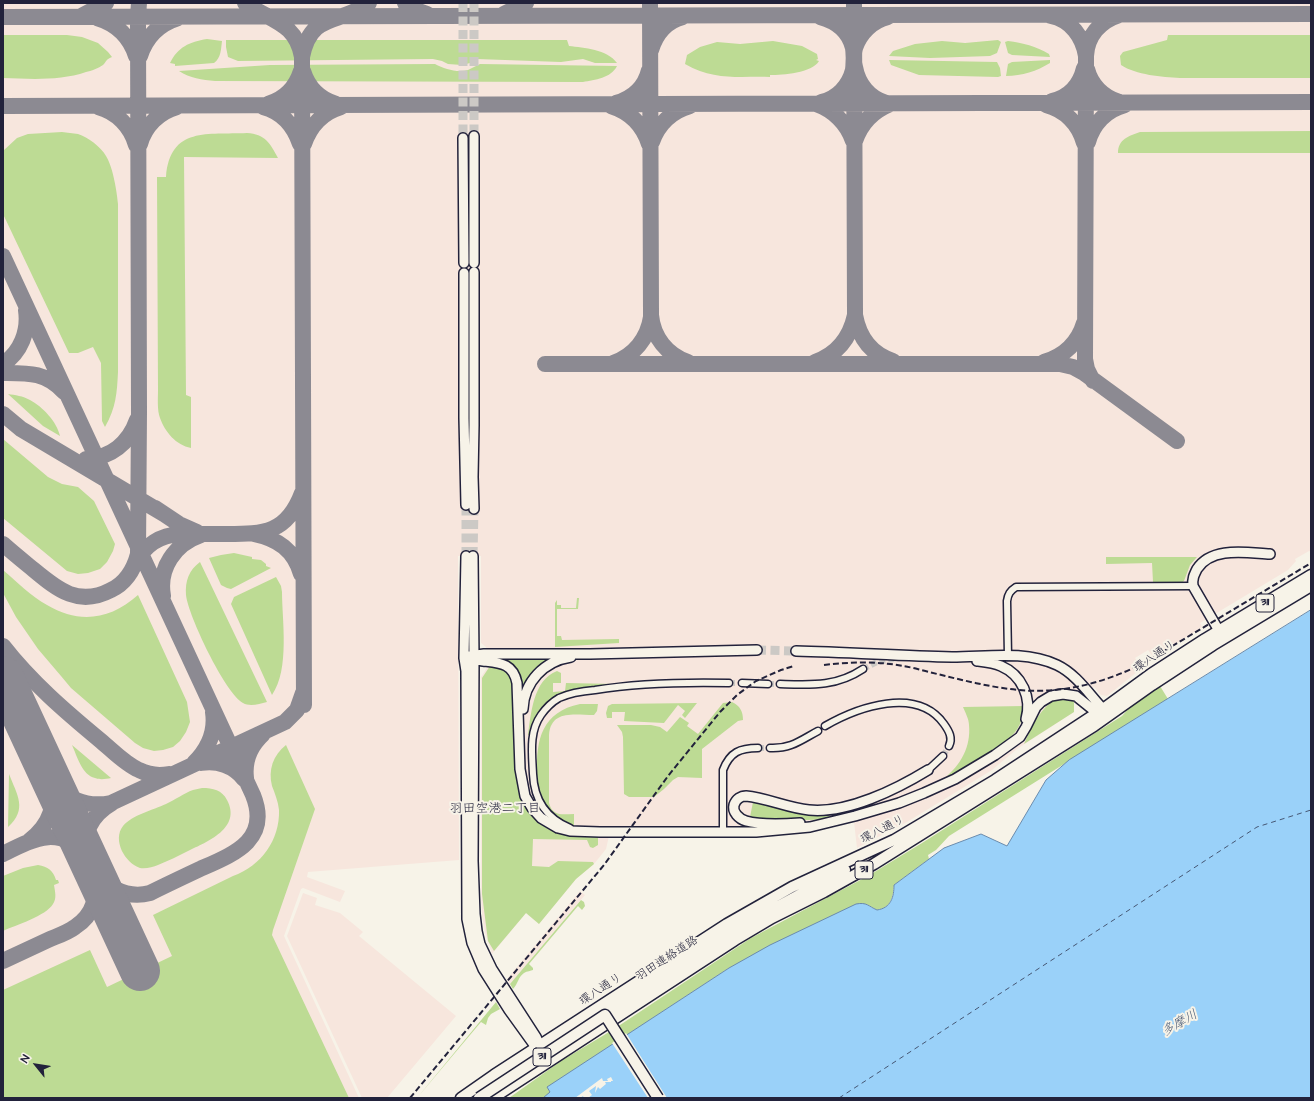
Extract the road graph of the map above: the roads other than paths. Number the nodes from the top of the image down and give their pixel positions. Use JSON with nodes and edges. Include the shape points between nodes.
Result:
{"nodes":[{"id":1,"x":474,"y":136,"type":"tunnel mouth"},
{"id":2,"x":463,"y":138,"type":"tunnel mouth"},
{"id":3,"x":469,"y":268,"type":"junction"},
{"id":4,"x":470,"y":507,"type":"tunnel mouth"},
{"id":5,"x":1270,"y":554,"type":"dead end"},
{"id":6,"x":1311,"y":575,"type":"edge"},
{"id":7,"x":1193,"y":586,"type":"junction"},
{"id":8,"x":1311,"y":586,"type":"edge"},
{"id":9,"x":1222,"y":634,"type":"junction"},
{"id":10,"x":757,"y":650,"type":"tunnel mouth"},
{"id":11,"x":796,"y":651,"type":"tunnel mouth"},
{"id":12,"x":590,"y":654,"type":"junction"},
{"id":13,"x":919,"y":656,"type":"junction"},
{"id":14,"x":1008,"y":656,"type":"junction"},
{"id":15,"x":474,"y":657,"type":"junction"},
{"id":16,"x":906,"y":657,"type":"tunnel mouth"},
{"id":17,"x":954,"y":657,"type":"junction"},
{"id":18,"x":464,"y":658,"type":"junction"},
{"id":19,"x":863,"y":670,"type":"tunnel mouth"},
{"id":20,"x":728,"y":683,"type":"tunnel mouth"},
{"id":21,"x":742,"y":683,"type":"tunnel mouth"},
{"id":22,"x":768,"y":684,"type":"tunnel mouth"},
{"id":23,"x":780,"y":684,"type":"tunnel mouth"},
{"id":24,"x":1101,"y":714,"type":"junction"},
{"id":25,"x":825,"y":726,"type":"dead end"},
{"id":26,"x":818,"y":731,"type":"dead end"},
{"id":27,"x":1011,"y":743,"type":"junction"},
{"id":28,"x":949,"y":746,"type":"tunnel mouth"},
{"id":29,"x":758,"y":748,"type":"tunnel mouth"},
{"id":30,"x":770,"y":748,"type":"tunnel mouth"},
{"id":31,"x":943,"y":756,"type":"tunnel mouth"},
{"id":32,"x":928,"y":770,"type":"joint"},
{"id":33,"x":522,"y":776,"type":"junction"},
{"id":34,"x":821,"y":824,"type":"junction"},
{"id":35,"x":581,"y":831,"type":"junction"},
{"id":36,"x":723,"y":831,"type":"junction"},
{"id":37,"x":893,"y":840,"type":"junction"},
{"id":38,"x":874,"y":864,"type":"junction"},
{"id":39,"x":792,"y":898,"type":"junction"},
{"id":40,"x":604,"y":1015,"type":"junction"},
{"id":41,"x":538,"y":1047,"type":"junction"},
{"id":42,"x":548,"y":1062,"type":"junction"},
{"id":43,"x":462,"y":1098,"type":"edge"},
{"id":44,"x":479,"y":1098,"type":"edge"},
{"id":45,"x":493,"y":1098,"type":"edge"},
{"id":46,"x":658,"y":1098,"type":"edge"}],
"edges":[{"from":1,"to":3,"type":"street"},
{"from":2,"to":3,"type":"street"},
{"from":3,"to":4,"type":"street","via":[[474,425]]},
{"from":5,"to":7,"type":"street","via":[[1216,555],[1199,567],[1193,577]]},
{"from":6,"to":9,"type":"main road","name":"環八通り","number":"311"},
{"from":7,"to":9,"type":"street"},
{"from":7,"to":14,"type":"street","via":[[1016,587],[1008,594],[1007,601]]},
{"from":8,"to":9,"type":"main road","name":"環八通り","number":"311"},
{"from":9,"to":24,"type":"main road","name":"環八通り","number":"311","via":[[1181,666]]},
{"from":9,"to":24,"type":"main road","name":"環八通り","number":"311","via":[[1151,674]]},
{"from":10,"to":12,"type":"street"},
{"from":11,"to":13,"type":"street"},
{"from":12,"to":15,"type":"street"},
{"from":12,"to":33,"type":"street","via":[[553,663],[537,674],[529,684],[523,704]]},
{"from":13,"to":16,"type":"street"},
{"from":13,"to":17,"type":"street"},
{"from":14,"to":17,"type":"street"},
{"from":14,"to":24,"type":"street","via":[[1043,660],[1072,674]]},
{"from":15,"to":18,"type":"street"},
{"from":15,"to":18,"type":"street","via":[[469,556]]},
{"from":15,"to":33,"type":"street","via":[[505,665],[516,679]]},
{"from":15,"to":41,"type":"street","via":[[474,914],[480,944],[492,969],[536,1038]]},
{"from":17,"to":27,"type":"street","via":[[1002,666],[1022,683],[1028,702],[1027,715],[1022,728]]},
{"from":18,"to":41,"type":"street","via":[[466,906],[469,931],[483,969]]},
{"from":19,"to":23,"type":"street","via":[[827,684]]},
{"from":20,"to":35,"type":"street","via":[[609,687],[566,696],[547,708],[532,735],[535,793],[551,817]]},
{"from":21,"to":22,"type":"street"},
{"from":24,"to":27,"type":"street","via":[[1076,696],[1051,696],[1036,707],[1024,732]]},
{"from":24,"to":37,"type":"main road","name":"環八通り","number":"311","via":[[996,780]]},
{"from":24,"to":38,"type":"main road","name":"環八通り","number":"311"},
{"from":25,"to":28,"type":"street","via":[[869,708],[910,703],[936,714],[948,731],[951,742]]},
{"from":26,"to":30,"type":"street","via":[[790,746],[781,749]]},
{"from":27,"to":34,"type":"street","via":[[971,770],[936,788],[861,815]]},
{"from":29,"to":36,"type":"street","via":[[735,752],[725,765]]},
{"from":31,"to":32,"type":"street"},
{"from":32,"to":34,"type":"street","via":[[872,798],[834,808],[810,810],[746,796],[739,798],[734,805],[736,814],[744,821]]},
{"from":33,"to":35,"type":"street","via":[[528,802],[541,818],[558,828]]},
{"from":34,"to":36,"type":"street","via":[[788,830]]},
{"from":35,"to":36,"type":"street"},
{"from":37,"to":39,"type":"main road","via":[[857,863]]},
{"from":37,"to":41,"type":"main road","name":"環八通り","number":"311","via":[[792,887],[727,924]]},
{"from":38,"to":39,"type":"main road"},
{"from":38,"to":42,"type":"main road","name":"環八通り","number":"311","via":[[741,936]]},
{"from":39,"to":40,"type":"main road","name":"羽田連絡道路","number":"311","via":[[733,931]]},
{"from":40,"to":44,"type":"main road","name":"羽田連絡道路","number":"311","bridge":true},
{"from":40,"to":46,"type":"main road","bridge":true},
{"from":41,"to":42,"type":"street"},
{"from":41,"to":43,"type":"main road","name":"環八通り","number":"311"},
{"from":42,"to":45,"type":"main road","name":"環八通り","number":"311"}]}
